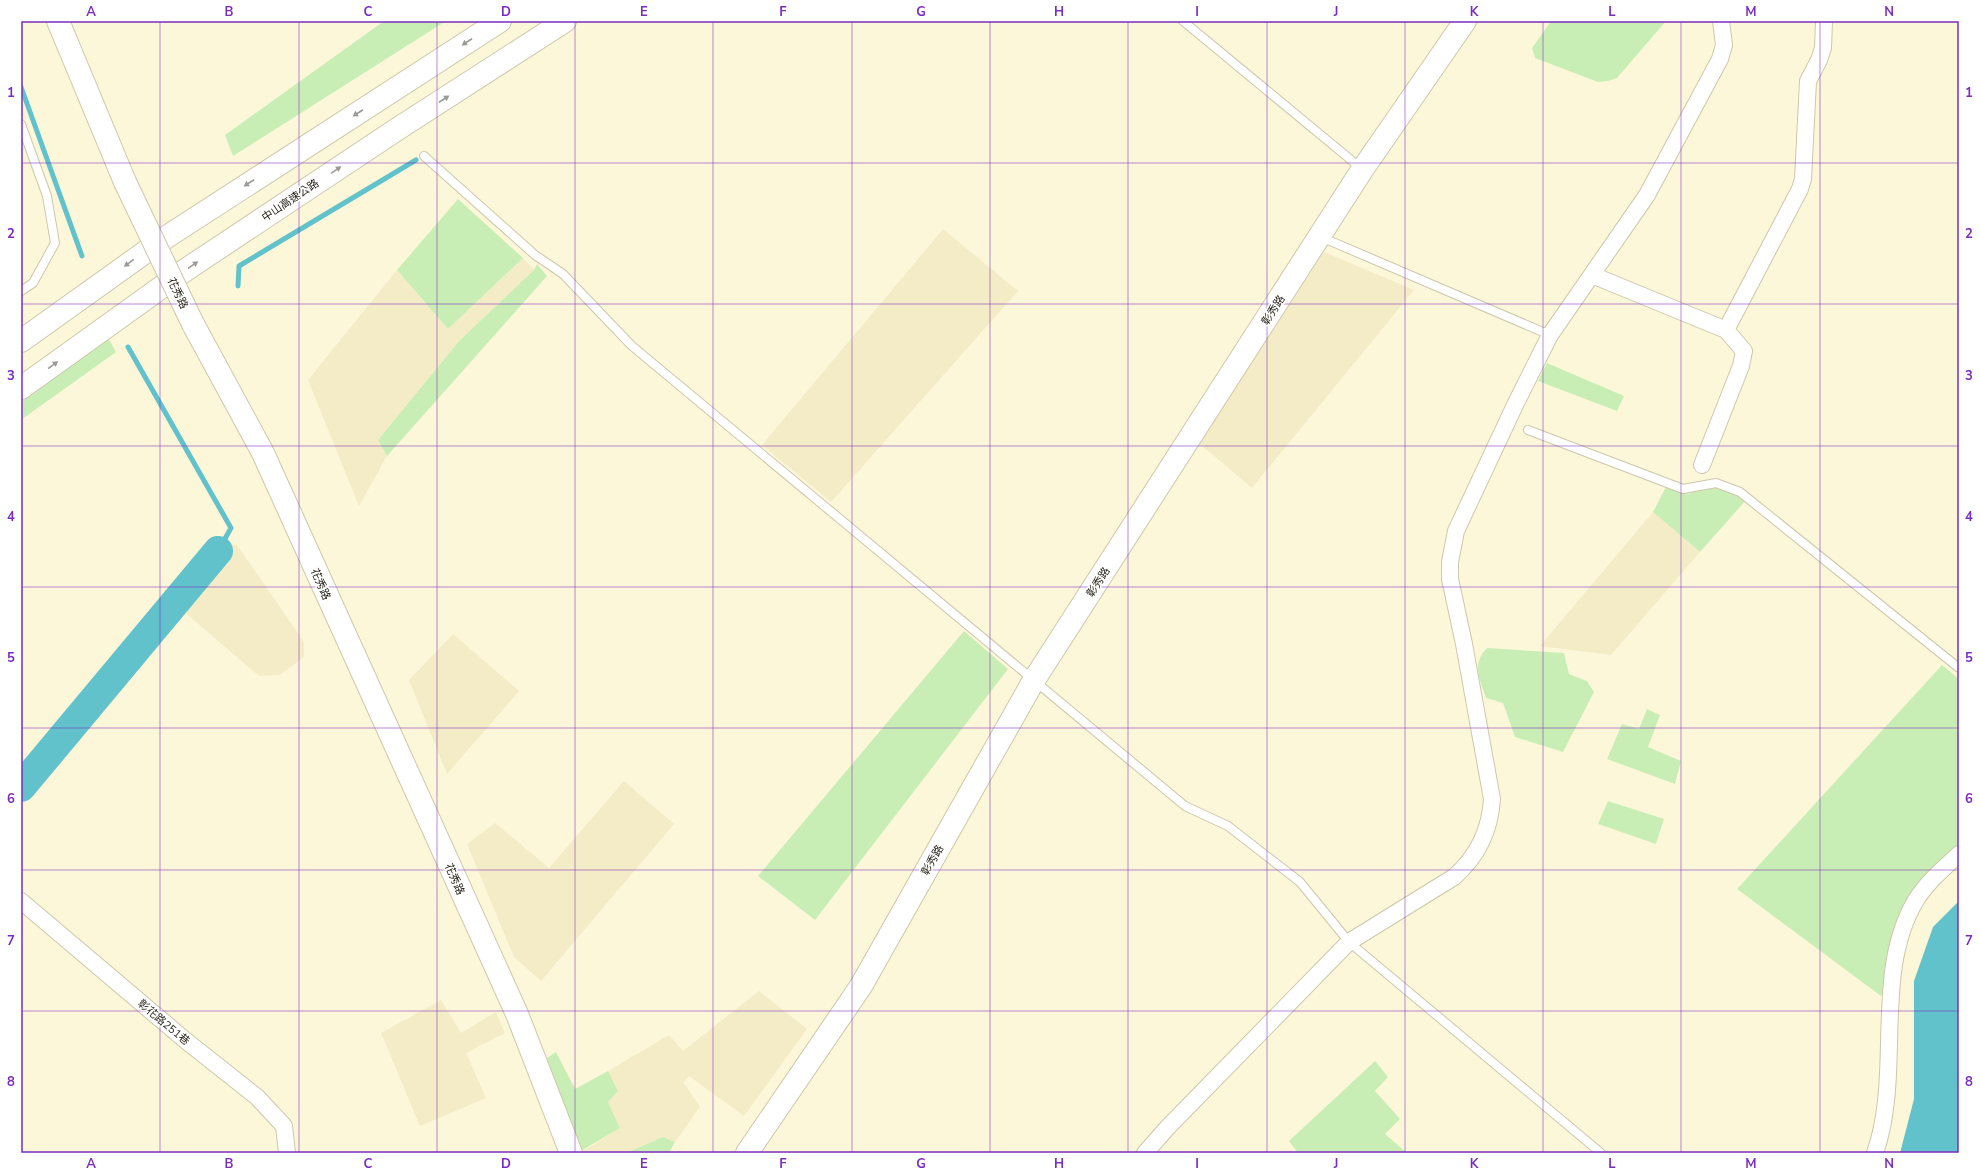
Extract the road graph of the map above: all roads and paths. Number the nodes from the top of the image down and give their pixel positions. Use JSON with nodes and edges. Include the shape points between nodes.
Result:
{"nodes":[{"id":1,"x":58,"y":21,"type":"edge"},
{"id":2,"x":500,"y":21,"type":"edge"},
{"id":3,"x":565,"y":21,"type":"edge"},
{"id":4,"x":1183,"y":21,"type":"edge"},
{"id":5,"x":1465,"y":21,"type":"edge"},
{"id":6,"x":1722,"y":21,"type":"edge"},
{"id":7,"x":1824,"y":21,"type":"edge"},
{"id":8,"x":21,"y":124,"type":"edge"},
{"id":9,"x":424,"y":156,"type":"dead end"},
{"id":10,"x":1362,"y":170,"type":"junction"},
{"id":11,"x":1320,"y":236,"type":"junction"},
{"id":12,"x":1592,"y":275,"type":"junction"},
{"id":13,"x":21,"y":291,"type":"edge"},
{"id":14,"x":1726,"y":330,"type":"junction"},
{"id":15,"x":1550,"y":335,"type":"junction"},
{"id":16,"x":21,"y":341,"type":"edge"},
{"id":17,"x":21,"y":388,"type":"edge"},
{"id":18,"x":1528,"y":430,"type":"dead end"},
{"id":19,"x":1702,"y":465,"type":"dead end"},
{"id":20,"x":1959,"y":668,"type":"edge"},
{"id":21,"x":1034,"y":680,"type":"junction"},
{"id":22,"x":1959,"y":854,"type":"edge"},
{"id":23,"x":21,"y":901,"type":"edge"},
{"id":24,"x":1349,"y":942,"type":"junction"},
{"id":25,"x":287,"y":1153,"type":"edge"},
{"id":26,"x":571,"y":1153,"type":"edge"},
{"id":27,"x":747,"y":1153,"type":"edge"},
{"id":28,"x":1145,"y":1153,"type":"edge"},
{"id":29,"x":1601,"y":1153,"type":"edge"},
{"id":30,"x":1875,"y":1153,"type":"edge"}],
"edges":[{"from":1,"to":26,"type":"main road","name":"花秀路","bridge":true,"via":[[125,182],[193,324],[266,460],[516,1014]]},
{"from":2,"to":16,"type":"main road","one_way":true,"via":[[165,238]]},
{"from":17,"to":3,"type":"main road","name":"中山高速公路","one_way":true,"via":[[184,271]]},
{"from":4,"to":10,"type":"lane"},
{"from":5,"to":10,"type":"main road","name":"彰秀路"},
{"from":6,"to":12,"type":"street","via":[[1724,45],[1720,59],[1647,195]]},
{"from":7,"to":14,"type":"street","via":[[1820,60],[1808,80],[1803,179],[1800,189]]},
{"from":8,"to":13,"type":"lane","via":[[47,196],[55,244],[33,283]]},
{"from":9,"to":21,"type":"lane","via":[[535,255],[563,274],[632,346]]},
{"from":10,"to":11,"type":"main road","name":"彰秀路"},
{"from":11,"to":15,"type":"lane"},
{"from":11,"to":21,"type":"main road","name":"彰秀路"},
{"from":12,"to":14,"type":"street"},
{"from":12,"to":15,"type":"street"},
{"from":14,"to":19,"type":"street","via":[[1744,351],[1742,366]]},
{"from":15,"to":24,"type":"street","via":[[1460,518],[1452,544],[1450,579],[1490,786],[1491,812],[1485,837],[1472,859],[1454,877]]},
{"from":18,"to":20,"type":"lane","via":[[1683,489],[1716,483],[1740,492]]},
{"from":21,"to":24,"type":"lane","via":[[1185,806],[1228,826],[1300,882]]},
{"from":21,"to":27,"type":"main road","name":"彰秀路","via":[[861,986]]},
{"from":22,"to":30,"type":"street","via":[[1916,899],[1898,942],[1893,973],[1886,1111]]},
{"from":23,"to":25,"type":"street","name":"彰花路251巷","via":[[185,1040],[257,1096],[284,1126]]},
{"from":24,"to":28,"type":"street"},
{"from":24,"to":29,"type":"lane"}]}
